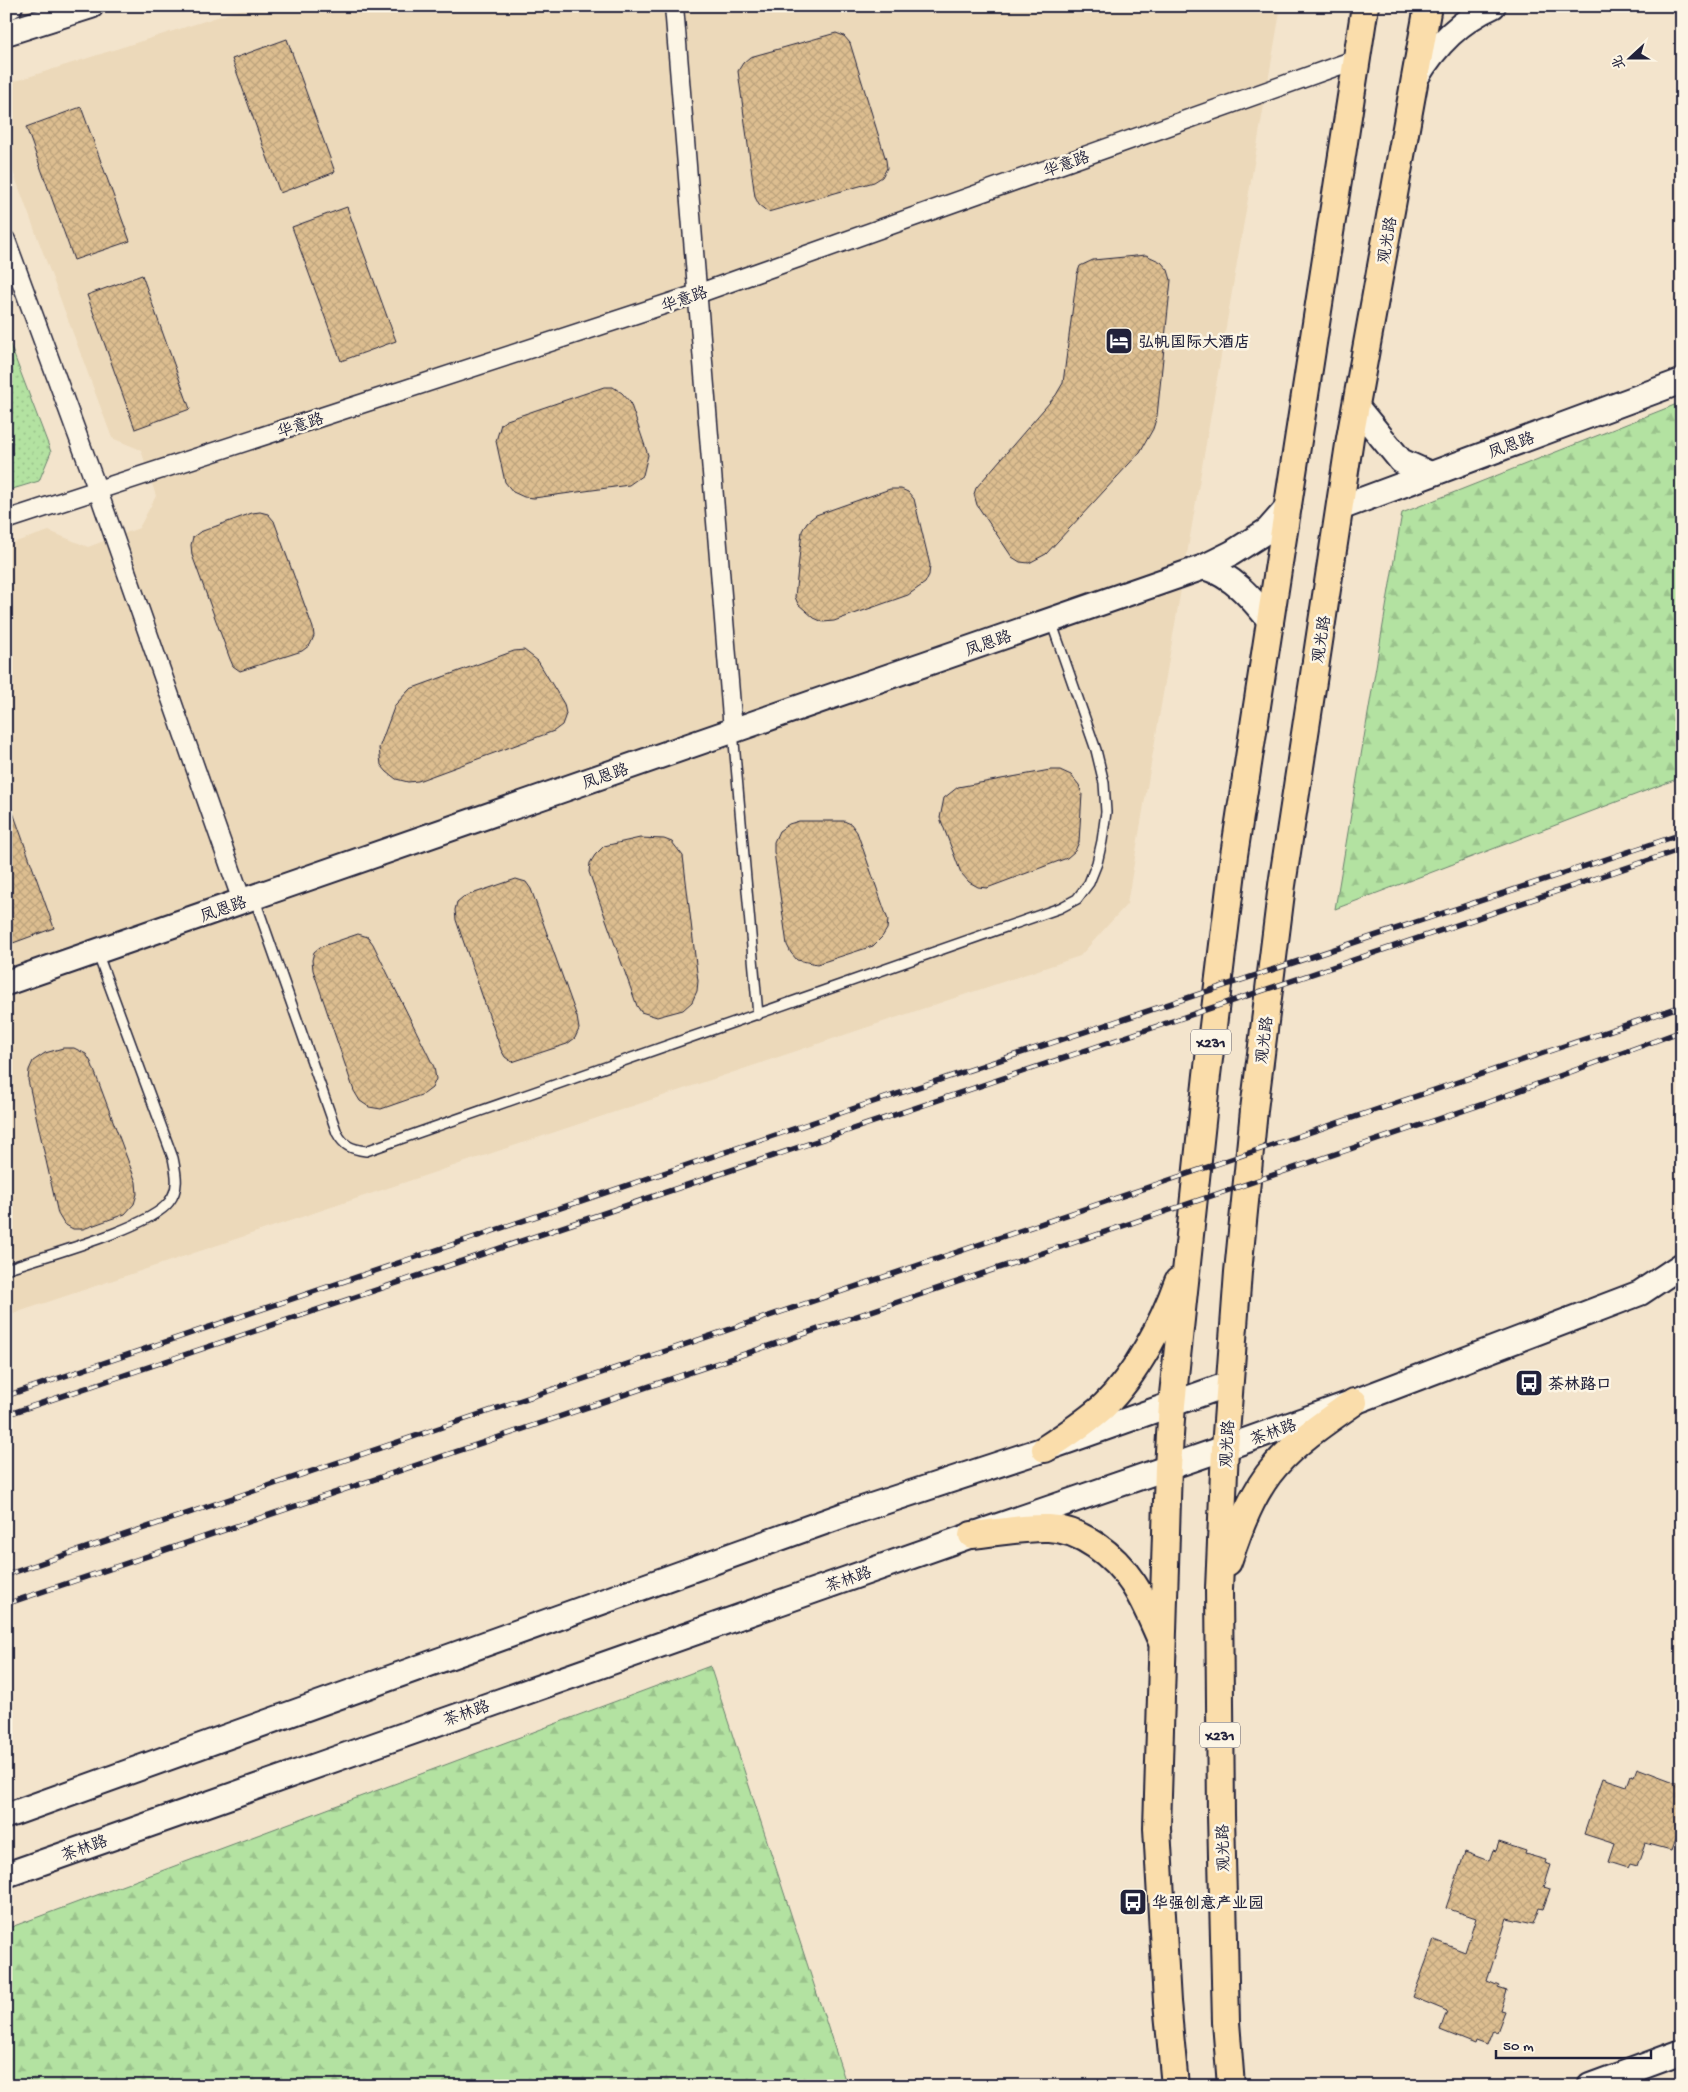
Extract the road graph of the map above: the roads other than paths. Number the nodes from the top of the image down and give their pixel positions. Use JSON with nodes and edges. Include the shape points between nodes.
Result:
{"nodes":[{"id":1,"x":91,"y":6,"type":"edge"},
{"id":2,"x":674,"y":6,"type":"edge"},
{"id":3,"x":1365,"y":6,"type":"edge"},
{"id":4,"x":1428,"y":6,"type":"edge"},
{"id":5,"x":1493,"y":6,"type":"edge"},
{"id":6,"x":6,"y":33,"type":"edge"},
{"id":7,"x":1357,"y":59,"type":"junction"},
{"id":8,"x":1415,"y":80,"type":"junction"},
{"id":9,"x":6,"y":240,"type":"edge"},
{"id":10,"x":697,"y":294,"type":"junction"},
{"id":11,"x":1682,"y":381,"type":"edge"},
{"id":12,"x":1356,"y":406,"type":"junction"},
{"id":13,"x":1430,"y":474,"type":"junction"},
{"id":14,"x":98,"y":490,"type":"junction"},
{"id":15,"x":1288,"y":506,"type":"junction"},
{"id":16,"x":1340,"y":508,"type":"junction"},
{"id":17,"x":6,"y":520,"type":"edge"},
{"id":18,"x":1204,"y":567,"type":"junction"},
{"id":19,"x":1051,"y":620,"type":"junction"},
{"id":20,"x":1271,"y":622,"type":"junction"},
{"id":21,"x":733,"y":730,"type":"junction"},
{"id":22,"x":248,"y":899,"type":"junction"},
{"id":23,"x":97,"y":952,"type":"junction"},
{"id":24,"x":6,"y":983,"type":"edge"},
{"id":25,"x":758,"y":1015,"type":"junction"},
{"id":26,"x":1190,"y":1248,"type":"junction"},
{"id":27,"x":1682,"y":1265,"type":"edge"},
{"id":28,"x":6,"y":1269,"type":"edge"},
{"id":29,"x":1230,"y":1384,"type":"junction"},
{"id":30,"x":1354,"y":1402,"type":"junction"},
{"id":31,"x":1172,"y":1404,"type":"junction"},
{"id":32,"x":1225,"y":1448,"type":"junction"},
{"id":33,"x":1045,"y":1449,"type":"junction"},
{"id":34,"x":1168,"y":1467,"type":"junction"},
{"id":35,"x":972,"y":1535,"type":"junction"},
{"id":36,"x":1220,"y":1589,"type":"junction"},
{"id":37,"x":1163,"y":1645,"type":"junction"},
{"id":38,"x":6,"y":1816,"type":"edge"},
{"id":39,"x":6,"y":1875,"type":"edge"},
{"id":40,"x":1682,"y":2052,"type":"edge"},
{"id":41,"x":1175,"y":2086,"type":"edge"},
{"id":42,"x":1231,"y":2086,"type":"edge"},
{"id":43,"x":1590,"y":2086,"type":"edge"}],
"edges":[{"from":1,"to":6,"type":"street"},
{"from":2,"to":10,"type":"street"},
{"from":3,"to":7,"type":"main road","number":"X231"},
{"from":4,"to":8,"type":"main road","name":"观光路","number":"X231"},
{"from":5,"to":8,"type":"street","via":[[1450,33]]},
{"from":7,"to":10,"type":"street","name":"华意路"},
{"from":7,"to":15,"type":"main road","number":"X231"},
{"from":8,"to":12,"type":"main road","name":"观光路","number":"X231"},
{"from":9,"to":14,"type":"street"},
{"from":10,"to":14,"type":"street","name":"华意路"},
{"from":10,"to":21,"type":"street"},
{"from":11,"to":13,"type":"street","name":"凤恩路"},
{"from":12,"to":13,"type":"street","via":[[1401,461]]},
{"from":12,"to":16,"type":"main road","name":"观光路","number":"X231"},
{"from":13,"to":16,"type":"street","name":"凤恩路"},
{"from":14,"to":17,"type":"street","name":"华意路"},
{"from":14,"to":22,"type":"street"},
{"from":15,"to":18,"type":"street","name":"凤恩路","via":[[1262,534]]},
{"from":15,"to":20,"type":"main road","number":"X231"},
{"from":16,"to":29,"type":"main road","name":"观光路","number":"X231","via":[[1278,914],[1254,1110]]},
{"from":18,"to":19,"type":"street","name":"凤恩路"},
{"from":18,"to":20,"type":"street","via":[[1216,570],[1245,591]]},
{"from":19,"to":21,"type":"street","name":"凤恩路"},
{"from":19,"to":25,"type":"lane","via":[[1096,750],[1104,783],[1106,812],[1102,841],[1089,883],[1077,899],[1060,908]]},
{"from":20,"to":26,"type":"main road","number":"X231","via":[[1234,855]]},
{"from":21,"to":22,"type":"street","name":"凤恩路"},
{"from":21,"to":25,"type":"lane"},
{"from":22,"to":23,"type":"street","name":"凤恩路"},
{"from":22,"to":25,"type":"lane","via":[[337,1133],[343,1144],[352,1150],[366,1151]]},
{"from":23,"to":24,"type":"street","name":"凤恩路"},
{"from":23,"to":28,"type":"lane","via":[[173,1158],[177,1184],[169,1202],[149,1218]]},
{"from":26,"to":31,"type":"main road","number":"X231"},
{"from":26,"to":33,"type":"main road","via":[[1161,1322],[1126,1379],[1105,1405]]},
{"from":27,"to":30,"type":"street","name":"茶林路","via":[[1640,1293]]},
{"from":29,"to":31,"type":"street"},
{"from":29,"to":32,"type":"main road","name":"观光路","number":"X231"},
{"from":30,"to":32,"type":"street","name":"茶林路"},
{"from":30,"to":36,"type":"main road","via":[[1302,1439],[1275,1466],[1252,1500],[1235,1539]]},
{"from":31,"to":33,"type":"street"},
{"from":31,"to":34,"type":"main road","number":"X231"},
{"from":32,"to":34,"type":"street","name":"茶林路"},
{"from":32,"to":36,"type":"main road","name":"观光路","number":"X231"},
{"from":33,"to":38,"type":"street","via":[[844,1515]]},
{"from":34,"to":35,"type":"street","name":"茶林路"},
{"from":34,"to":37,"type":"main road","number":"X231"},
{"from":35,"to":37,"type":"main road","via":[[1048,1528],[1071,1533],[1096,1544],[1132,1581]]},
{"from":35,"to":39,"type":"street","name":"茶林路"},
{"from":36,"to":42,"type":"main road","name":"观光路","number":"X231","via":[[1221,1815],[1226,2022]]},
{"from":37,"to":41,"type":"main road","number":"X231","via":[[1157,1828]]},
{"from":40,"to":43,"type":"street"}]}
